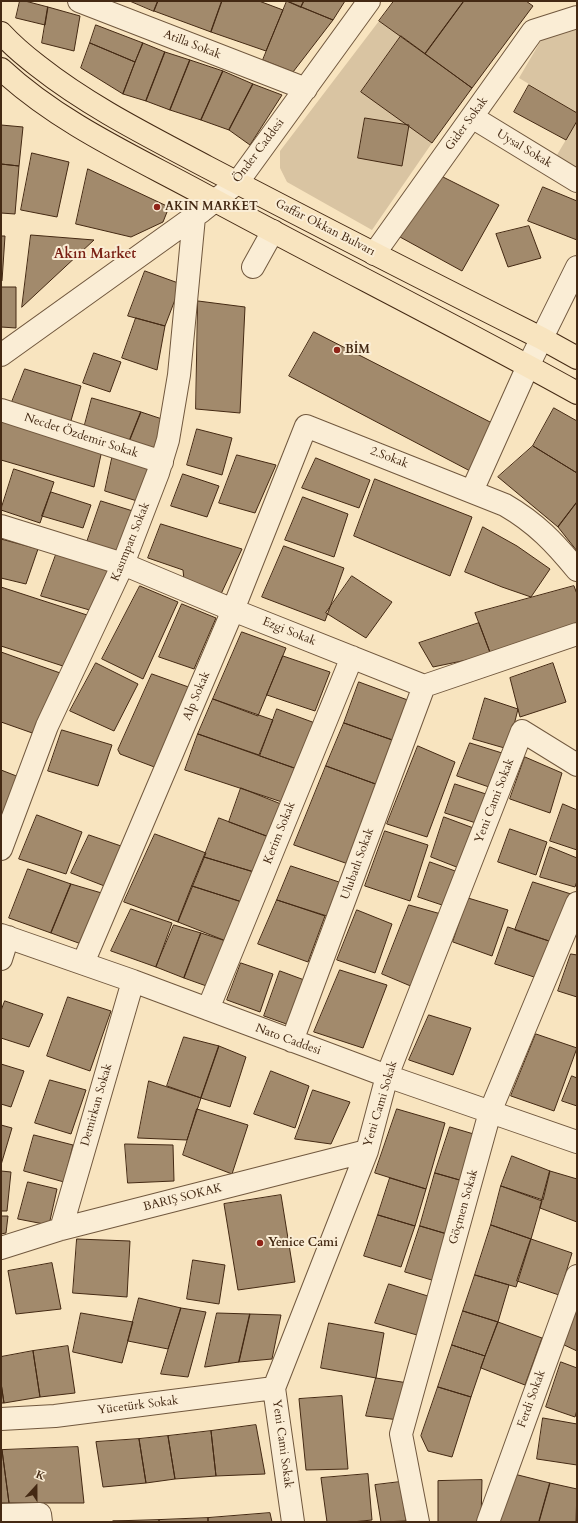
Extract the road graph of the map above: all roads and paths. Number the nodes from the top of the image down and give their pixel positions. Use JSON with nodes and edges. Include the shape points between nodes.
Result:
{"nodes":[{"id":1,"x":79,"y":1,"type":"edge"},
{"id":2,"x":369,"y":1,"type":"edge"},
{"id":3,"x":577,"y":17,"type":"edge"},
{"id":4,"x":1,"y":33,"type":"edge"},
{"id":5,"x":1,"y":69,"type":"edge"},
{"id":6,"x":306,"y":89,"type":"junction"},
{"id":7,"x":472,"y":117,"type":"junction"},
{"id":8,"x":577,"y":181,"type":"edge"},
{"id":9,"x":237,"y":183,"type":"junction"},
{"id":10,"x":215,"y":201,"type":"junction"},
{"id":11,"x":194,"y":216,"type":"junction"},
{"id":12,"x":273,"y":231,"type":"junction"},
{"id":13,"x":374,"y":254,"type":"junction"},
{"id":14,"x":253,"y":267,"type":"dead end"},
{"id":15,"x":577,"y":267,"type":"edge"},
{"id":16,"x":541,"y":338,"type":"junction"},
{"id":17,"x":1,"y":355,"type":"edge"},
{"id":18,"x":577,"y":358,"type":"edge"},
{"id":19,"x":528,"y":366,"type":"junction"},
{"id":20,"x":577,"y":393,"type":"edge"},
{"id":21,"x":1,"y":410,"type":"edge"},
{"id":22,"x":306,"y":426,"type":"joint"},
{"id":23,"x":162,"y":462,"type":"junction"},
{"id":24,"x":472,"y":491,"type":"junction"},
{"id":25,"x":1,"y":526,"type":"edge"},
{"id":26,"x":123,"y":564,"type":"junction"},
{"id":27,"x":577,"y":570,"type":"edge"},
{"id":28,"x":233,"y":610,"type":"junction"},
{"id":29,"x":577,"y":634,"type":"edge"},
{"id":30,"x":352,"y":657,"type":"junction"},
{"id":31,"x":424,"y":686,"type":"junction"},
{"id":32,"x":577,"y":765,"type":"edge"},
{"id":33,"x":1,"y":849,"type":"edge"},
{"id":34,"x":577,"y":903,"type":"edge"},
{"id":35,"x":5,"y":936,"type":"edge"},
{"id":36,"x":1,"y":959,"type":"edge"},
{"id":37,"x":83,"y":963,"type":"junction"},
{"id":38,"x":133,"y":981,"type":"junction"},
{"id":39,"x":208,"y":1009,"type":"junction"},
{"id":40,"x":292,"y":1041,"type":"junction"},
{"id":41,"x":387,"y":1076,"type":"junction"},
{"id":42,"x":490,"y":1112,"type":"junction"},
{"id":43,"x":577,"y":1142,"type":"edge"},
{"id":44,"x":367,"y":1151,"type":"junction"},
{"id":45,"x":61,"y":1229,"type":"junction"},
{"id":46,"x":1,"y":1248,"type":"edge"},
{"id":47,"x":577,"y":1276,"type":"edge"},
{"id":48,"x":274,"y":1388,"type":"junction"},
{"id":49,"x":1,"y":1419,"type":"edge"},
{"id":50,"x":1,"y":1515,"type":"edge"},
{"id":51,"x":41,"y":1522,"type":"edge"},
{"id":52,"x":293,"y":1522,"type":"edge"},
{"id":53,"x":418,"y":1522,"type":"edge"},
{"id":54,"x":488,"y":1522,"type":"edge"}],
"edges":[{"from":1,"to":6,"type":"street","name":"Atilla Sokak"},
{"from":2,"to":6,"type":"street","name":"Önder Caddesi"},
{"from":3,"to":7,"type":"street","name":"Gider Sokak","via":[[533,31]]},
{"from":4,"to":9,"type":"main road","name":"Gaffar Okkan Bulvarı","via":[[69,90],[106,113]]},
{"from":5,"to":10,"type":"main road","via":[[16,83],[71,122]]},
{"from":6,"to":9,"type":"street","name":"Önder Caddesi"},
{"from":7,"to":8,"type":"street","name":"Uysal Sokak"},
{"from":7,"to":13,"type":"street","name":"Gider Sokak"},
{"from":9,"to":10,"type":"street","name":"Önder Caddesi"},
{"from":9,"to":13,"type":"main road","name":"Gaffar Okkan Bulvarı"},
{"from":10,"to":11,"type":"street","name":"Önder Caddesi"},
{"from":10,"to":12,"type":"main road"},
{"from":11,"to":17,"type":"street","name":"Önder Caddesi"},
{"from":11,"to":23,"type":"street","name":"Kasımpatı Sokak","via":[[179,375]]},
{"from":12,"to":14,"type":"street"},
{"from":12,"to":19,"type":"main road"},
{"from":13,"to":16,"type":"main road","name":"Gaffar Okkan Bulvarı"},
{"from":15,"to":16,"type":"street"},
{"from":16,"to":18,"type":"main road","name":"Gaffar Okkan Bulvarı"},
{"from":16,"to":19,"type":"street"},
{"from":19,"to":20,"type":"main road"},
{"from":19,"to":24,"type":"street"},
{"from":21,"to":23,"type":"street","name":"Necdet Özdemir Sokak"},
{"from":22,"to":24,"type":"street","name":"2.Sokak"},
{"from":22,"to":28,"type":"street","name":"Alp Sokak"},
{"from":23,"to":26,"type":"street","name":"Kasımpatı Sokak"},
{"from":24,"to":27,"type":"street","name":"2.Sokak","via":[[523,515],[554,542]]},
{"from":25,"to":26,"type":"street","name":"Ezgi Sokak"},
{"from":26,"to":28,"type":"street","name":"Ezgi Sokak"},
{"from":26,"to":33,"type":"street","name":"Kasımpatı Sokak","via":[[47,726]]},
{"from":28,"to":30,"type":"street","name":"Ezgi Sokak"},
{"from":28,"to":37,"type":"street","name":"Alp Sokak"},
{"from":29,"to":31,"type":"street"},
{"from":30,"to":31,"type":"street","name":"Ezgi Sokak"},
{"from":30,"to":39,"type":"street","name":"Kerim Sokak"},
{"from":31,"to":40,"type":"street","name":"Ulubatlı Sokak"},
{"from":32,"to":41,"type":"street","name":"Yeni Cami Sokak","via":[[522,731]]},
{"from":34,"to":42,"type":"street","name":"Göçmen Sokak"},
{"from":35,"to":36,"type":"street"},
{"from":35,"to":37,"type":"street","name":"Nato Caddesi"},
{"from":37,"to":38,"type":"street","name":"Nato Caddesi"},
{"from":38,"to":39,"type":"street","name":"Nato Caddesi"},
{"from":38,"to":45,"type":"street","name":"Demirkan Sokak"},
{"from":39,"to":40,"type":"street","name":"Nato Caddesi"},
{"from":40,"to":41,"type":"street","name":"Nato Caddesi"},
{"from":41,"to":42,"type":"street","name":"Nato Caddesi"},
{"from":41,"to":44,"type":"street","name":"Yeni Cami Sokak"},
{"from":42,"to":43,"type":"street","name":"Nato Caddesi"},
{"from":42,"to":53,"type":"street","name":"Göçmen Sokak","via":[[401,1434]]},
{"from":44,"to":45,"type":"street","name":"BARIŞ SOKAK"},
{"from":44,"to":48,"type":"street","name":"Yeni Cami Sokak"},
{"from":45,"to":46,"type":"street","name":"BARIŞ SOKAK"},
{"from":47,"to":54,"type":"street","name":"Ferdi Sokak"},
{"from":48,"to":49,"type":"street","name":"Yücetürk Sokak","via":[[55,1416]]},
{"from":48,"to":52,"type":"street","name":"Yeni Cami Sokak"},
{"from":50,"to":51,"type":"street","via":[[40,1514]]}]}
